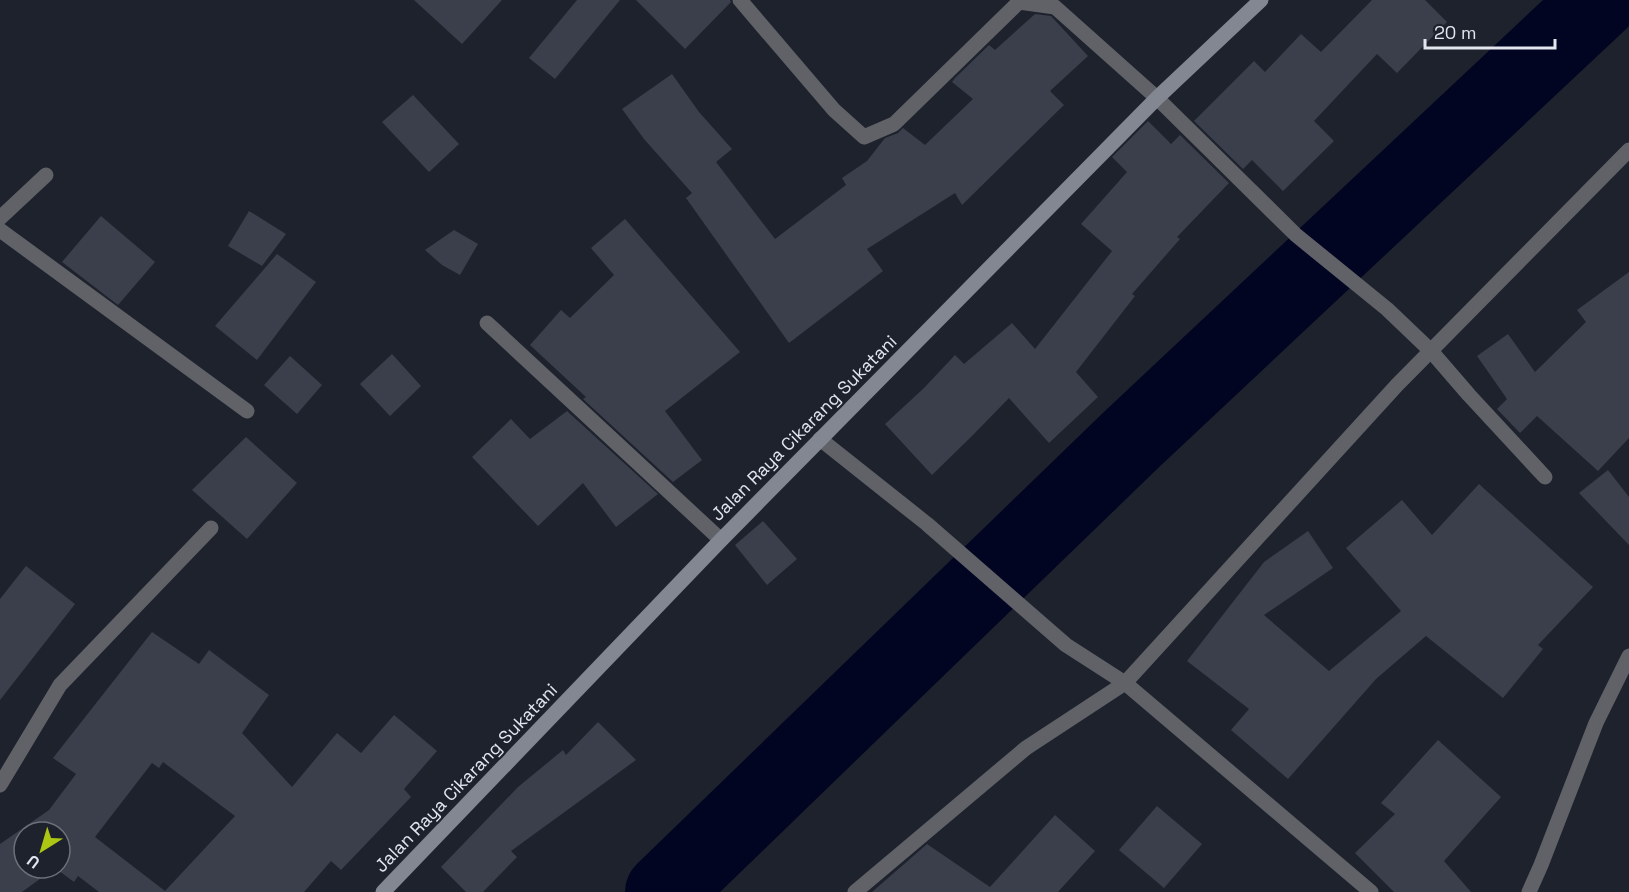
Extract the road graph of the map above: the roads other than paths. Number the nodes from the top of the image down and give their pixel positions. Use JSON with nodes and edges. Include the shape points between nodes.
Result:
{"nodes":[{"id":1,"x":740,"y":0,"type":"edge"},
{"id":2,"x":1261,"y":0,"type":"edge"},
{"id":3,"x":1157,"y":98,"type":"junction"},
{"id":4,"x":1629,"y":150,"type":"edge"},
{"id":5,"x":46,"y":175,"type":"dead end"},
{"id":6,"x":0,"y":218,"type":"edge"},
{"id":7,"x":0,"y":230,"type":"edge"},
{"id":8,"x":487,"y":323,"type":"dead end"},
{"id":9,"x":1431,"y":351,"type":"junction"},
{"id":10,"x":247,"y":411,"type":"dead end"},
{"id":11,"x":820,"y":439,"type":"junction"},
{"id":12,"x":1545,"y":477,"type":"dead end"},
{"id":13,"x":211,"y":528,"type":"dead end"},
{"id":14,"x":721,"y":540,"type":"junction"},
{"id":15,"x":1629,"y":656,"type":"edge"},
{"id":16,"x":1125,"y":683,"type":"junction"},
{"id":17,"x":0,"y":785,"type":"edge"},
{"id":18,"x":383,"y":892,"type":"edge"},
{"id":19,"x":855,"y":892,"type":"edge"},
{"id":20,"x":1371,"y":892,"type":"edge"},
{"id":21,"x":1529,"y":892,"type":"edge"}],
"edges":[{"from":1,"to":3,"type":"street","via":[[834,110],[864,137],[894,124],[1019,2],[1055,7]]},
{"from":2,"to":3,"type":"main road","name":"Jalan Raya Cikarang Sukatani"},
{"from":3,"to":9,"type":"street","via":[[1296,235],[1387,309]]},
{"from":3,"to":11,"type":"main road","name":"Jalan Raya Cikarang Sukatani"},
{"from":4,"to":9,"type":"street"},
{"from":5,"to":6,"type":"street"},
{"from":7,"to":10,"type":"street"},
{"from":8,"to":14,"type":"street"},
{"from":9,"to":12,"type":"street"},
{"from":9,"to":16,"type":"street"},
{"from":11,"to":14,"type":"main road","name":"Jalan Raya Cikarang Sukatani"},
{"from":11,"to":16,"type":"street","via":[[927,524],[1066,645]]},
{"from":13,"to":17,"type":"street","via":[[60,685]]},
{"from":14,"to":18,"type":"main road","name":"Jalan Raya Cikarang Sukatani"},
{"from":15,"to":21,"type":"street","via":[[1596,723]]},
{"from":16,"to":19,"type":"street","via":[[1026,748]]},
{"from":16,"to":20,"type":"street"}]}
